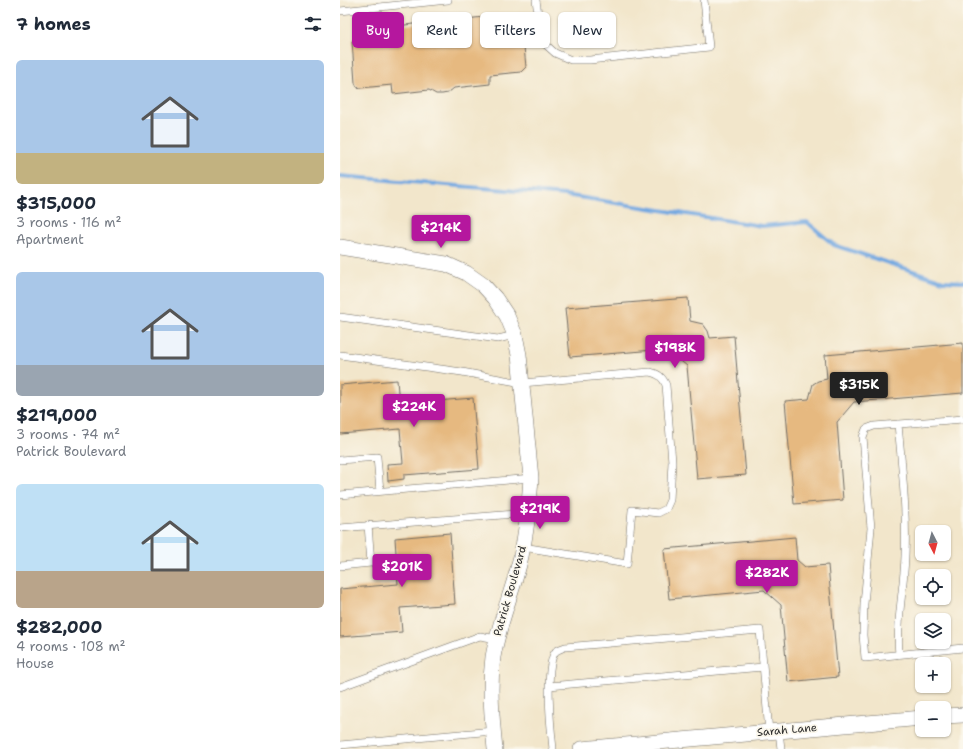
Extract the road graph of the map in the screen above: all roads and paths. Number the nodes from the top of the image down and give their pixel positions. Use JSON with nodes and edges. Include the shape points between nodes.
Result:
{"nodes":[{"id":1,"x":448,"y":0,"type":"edge"},
{"id":2,"x":536,"y":0,"type":"edge"},
{"id":3,"x":704,"y":0,"type":"edge"},
{"id":4,"x":340,"y":11,"type":"edge"},
{"id":5,"x":340,"y":247,"type":"edge"},
{"id":6,"x":340,"y":317,"type":"edge"},
{"id":7,"x":515,"y":335,"type":"junction"},
{"id":8,"x":340,"y":354,"type":"edge"},
{"id":9,"x":522,"y":383,"type":"junction"},
{"id":10,"x":963,"y":419,"type":"edge"},
{"id":11,"x":898,"y":424,"type":"junction"},
{"id":12,"x":340,"y":460,"type":"edge"},
{"id":13,"x":531,"y":478,"type":"junction"},
{"id":14,"x":380,"y":491,"type":"junction"},
{"id":15,"x":340,"y":495,"type":"edge"},
{"id":16,"x":529,"y":513,"type":"junction"},
{"id":17,"x":368,"y":525,"type":"junction"},
{"id":18,"x":340,"y":528,"type":"edge"},
{"id":19,"x":524,"y":547,"type":"junction"},
{"id":20,"x":340,"y":566,"type":"edge"},
{"id":21,"x":497,"y":639,"type":"junction"},
{"id":22,"x":963,"y":648,"type":"edge"},
{"id":23,"x":899,"y":654,"type":"junction"},
{"id":24,"x":763,"y":667,"type":"junction"},
{"id":25,"x":549,"y":686,"type":"junction"},
{"id":26,"x":340,"y":687,"type":"edge"},
{"id":27,"x":963,"y":714,"type":"edge"},
{"id":28,"x":951,"y":715,"type":"edge"},
{"id":29,"x":915,"y":719,"type":"edge"},
{"id":30,"x":493,"y":731,"type":"junction"},
{"id":31,"x":774,"y":731,"type":"junction"},
{"id":32,"x":340,"y":745,"type":"edge"},
{"id":33,"x":495,"y":749,"type":"edge"},
{"id":34,"x":553,"y":749,"type":"edge"},
{"id":35,"x":581,"y":749,"type":"edge"},
{"id":36,"x":781,"y":749,"type":"edge"}],
"edges":[{"from":1,"to":4,"type":"lane"},
{"from":2,"to":3,"type":"lane","via":[[541,35],[555,54],[570,60],[590,60],[709,47]]},
{"from":5,"to":7,"type":"street","name":"Patrick Boulevard","via":[[446,264],[466,273],[496,298]]},
{"from":6,"to":7,"type":"lane","via":[[498,339]]},
{"from":7,"to":9,"type":"street","name":"Patrick Boulevard"},
{"from":8,"to":9,"type":"lane"},
{"from":9,"to":13,"type":"street","name":"Patrick Boulevard"},
{"from":9,"to":19,"type":"lane","via":[[650,372],[658,374],[666,385],[672,462],[670,500],[666,509],[658,513],[632,510],[627,564]]},
{"from":10,"to":11,"type":"lane"},
{"from":11,"to":23,"type":"lane","via":[[906,510]]},
{"from":11,"to":23,"type":"lane","via":[[874,426],[866,429],[863,437],[871,528],[863,634],[865,658]]},
{"from":12,"to":14,"type":"lane","via":[[377,457]]},
{"from":13,"to":14,"type":"lane"},
{"from":13,"to":16,"type":"street","name":"Patrick Boulevard"},
{"from":14,"to":15,"type":"lane"},
{"from":16,"to":17,"type":"lane"},
{"from":16,"to":19,"type":"street","name":"Patrick Boulevard"},
{"from":17,"to":18,"type":"lane"},
{"from":17,"to":20,"type":"lane","via":[[371,563]]},
{"from":19,"to":21,"type":"street","name":"Patrick Boulevard"},
{"from":21,"to":26,"type":"lane","via":[[480,636]]},
{"from":21,"to":30,"type":"street","name":"Patrick Boulevard","via":[[491,696]]},
{"from":22,"to":23,"type":"lane"},
{"from":24,"to":25,"type":"lane"},
{"from":24,"to":25,"type":"lane","via":[[760,630],[565,647],[557,651],[553,658]]},
{"from":24,"to":31,"type":"lane"},
{"from":25,"to":34,"type":"lane"},
{"from":27,"to":28,"type":"street"},
{"from":29,"to":31,"type":"street","name":"Sarah Lane"},
{"from":30,"to":32,"type":"lane"},
{"from":30,"to":33,"type":"street","name":"Patrick Boulevard"},
{"from":31,"to":35,"type":"street","name":"Sarah Lane"},
{"from":31,"to":36,"type":"lane"}]}
